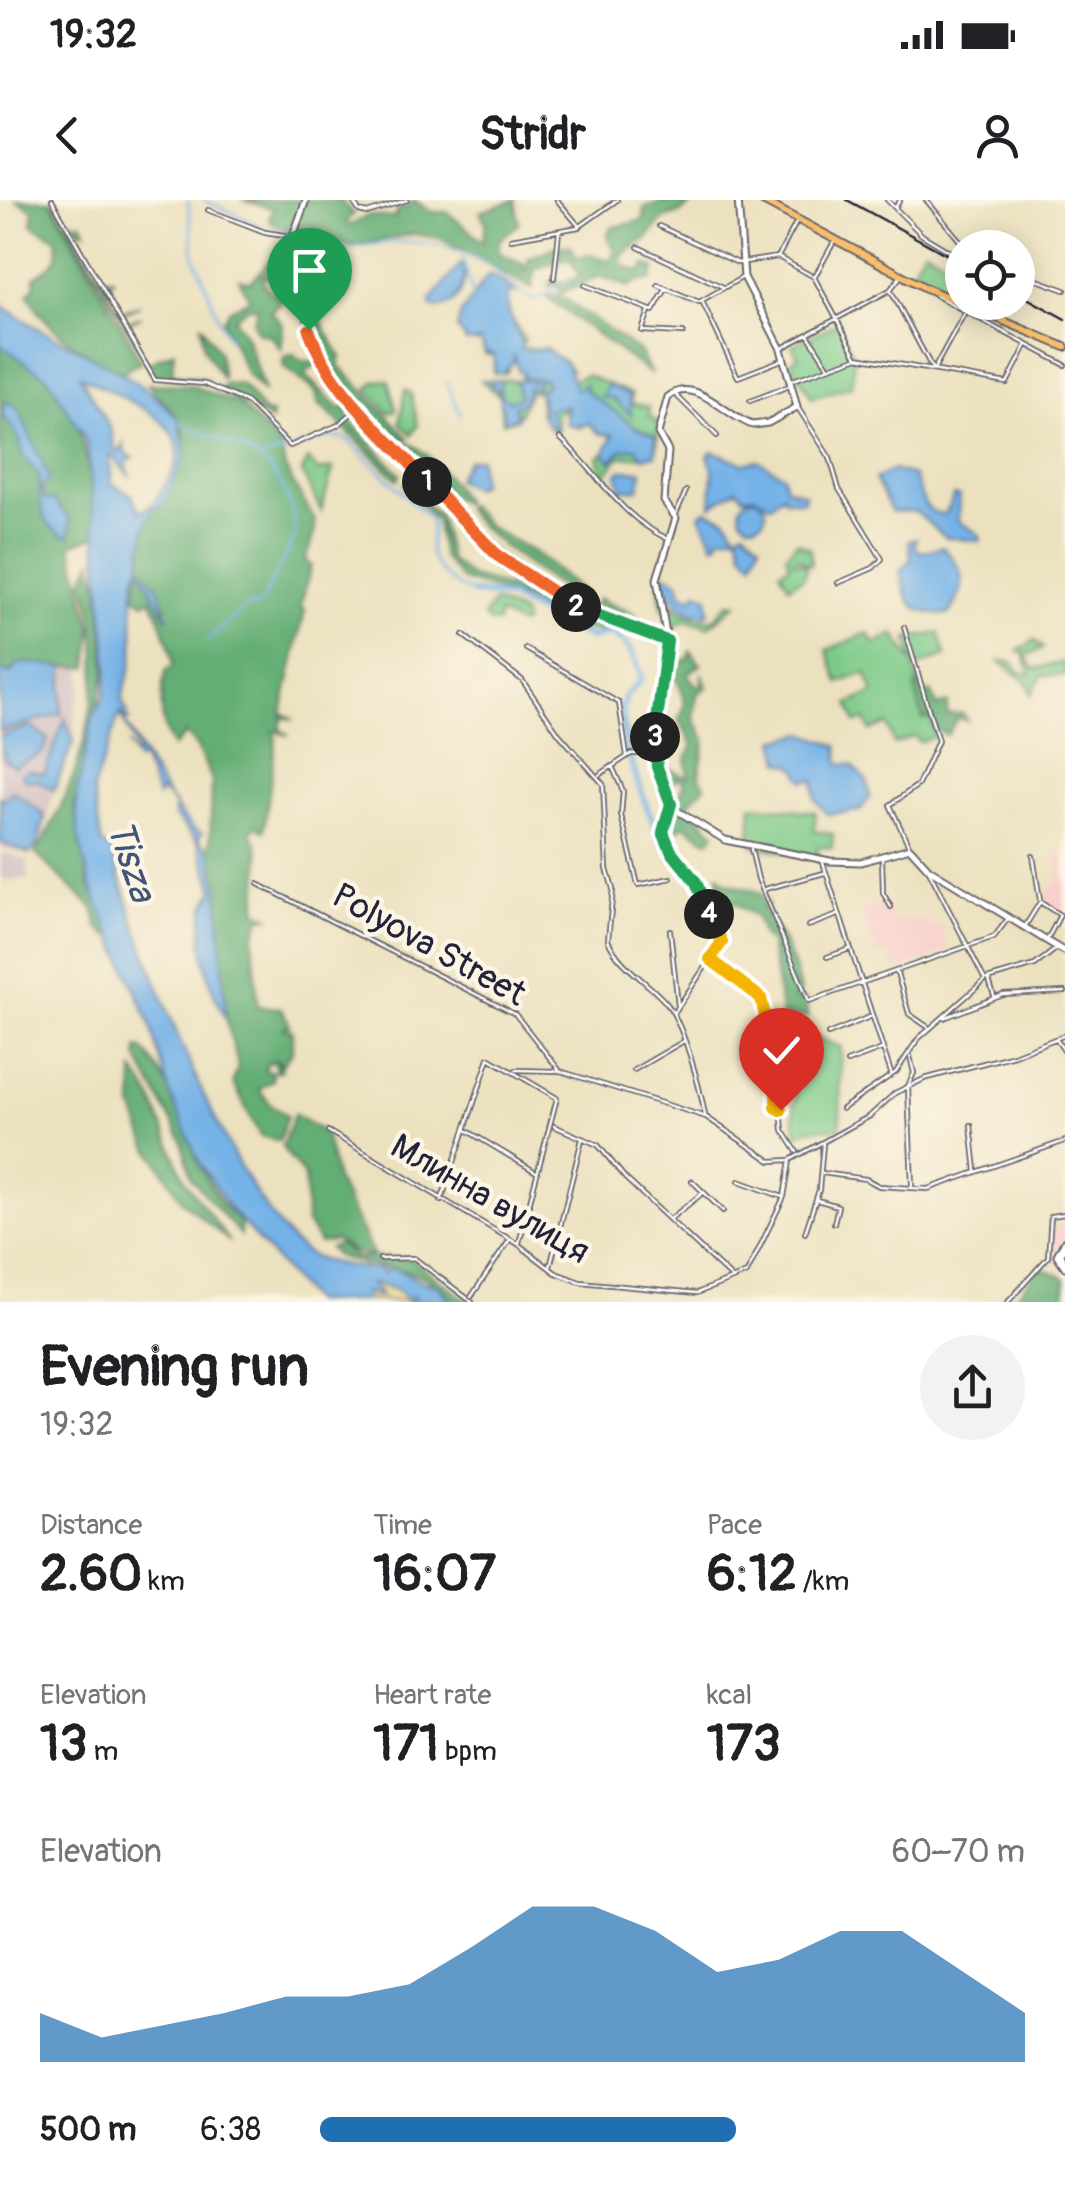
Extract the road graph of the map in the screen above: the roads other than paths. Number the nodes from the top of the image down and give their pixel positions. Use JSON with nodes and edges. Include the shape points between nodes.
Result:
{"nodes":[{"id":1,"x":52,"y":200,"type":"edge"},
{"id":2,"x":306,"y":200,"type":"edge"},
{"id":3,"x":352,"y":200,"type":"edge"},
{"id":4,"x":407,"y":200,"type":"edge"},
{"id":5,"x":558,"y":200,"type":"edge"},
{"id":6,"x":615,"y":200,"type":"edge"},
{"id":7,"x":738,"y":200,"type":"edge"},
{"id":8,"x":761,"y":200,"type":"edge"},
{"id":9,"x":887,"y":200,"type":"edge"},
{"id":10,"x":900,"y":200,"type":"edge"},
{"id":11,"x":926,"y":200,"type":"edge"},
{"id":12,"x":208,"y":210,"type":"dead end"},
{"id":13,"x":894,"y":210,"type":"junction"},
{"id":14,"x":798,"y":220,"type":"junction"},
{"id":15,"x":659,"y":226,"type":"dead end"},
{"id":16,"x":579,"y":227,"type":"junction"},
{"id":17,"x":951,"y":230,"type":"edge"},
{"id":18,"x":559,"y":231,"type":"junction"},
{"id":19,"x":293,"y":236,"type":"junction"},
{"id":20,"x":511,"y":239,"type":"dead end"},
{"id":21,"x":835,"y":240,"type":"junction"},
{"id":22,"x":638,"y":247,"type":"dead end"},
{"id":23,"x":945,"y":249,"type":"edge"},
{"id":24,"x":778,"y":258,"type":"junction"},
{"id":25,"x":742,"y":264,"type":"junction"},
{"id":26,"x":744,"y":276,"type":"junction"},
{"id":27,"x":900,"y":276,"type":"junction"},
{"id":28,"x":554,"y":278,"type":"dead end"},
{"id":29,"x":814,"y":278,"type":"junction"},
{"id":30,"x":1035,"y":279,"type":"edge"},
{"id":31,"x":586,"y":285,"type":"dead end"},
{"id":32,"x":658,"y":286,"type":"dead end"},
{"id":33,"x":724,"y":287,"type":"junction"},
{"id":34,"x":926,"y":288,"type":"junction"},
{"id":35,"x":666,"y":289,"type":"junction"},
{"id":36,"x":890,"y":290,"type":"junction"},
{"id":37,"x":1065,"y":290,"type":"edge"},
{"id":38,"x":945,"y":300,"type":"edge"},
{"id":39,"x":702,"y":301,"type":"junction"},
{"id":40,"x":650,"y":310,"type":"junction"},
{"id":41,"x":837,"y":320,"type":"junction"},
{"id":42,"x":960,"y":320,"type":"edge"},
{"id":43,"x":977,"y":320,"type":"edge"},
{"id":44,"x":683,"y":333,"type":"dead end"},
{"id":45,"x":808,"y":335,"type":"junction"},
{"id":46,"x":1026,"y":346,"type":"junction"},
{"id":47,"x":1065,"y":347,"type":"edge"},
{"id":48,"x":781,"y":349,"type":"junction"},
{"id":49,"x":857,"y":357,"type":"junction"},
{"id":50,"x":785,"y":358,"type":"junction"},
{"id":51,"x":1065,"y":365,"type":"edge"},
{"id":52,"x":828,"y":367,"type":"junction"},
{"id":53,"x":934,"y":370,"type":"junction"},
{"id":54,"x":790,"y":384,"type":"junction"},
{"id":55,"x":674,"y":392,"type":"junction"},
{"id":56,"x":750,"y":401,"type":"dead end"},
{"id":57,"x":358,"y":407,"type":"junction"},
{"id":58,"x":798,"y":407,"type":"junction"},
{"id":59,"x":717,"y":436,"type":"dead end"},
{"id":60,"x":560,"y":438,"type":"dead end"},
{"id":61,"x":686,"y":491,"type":"dead end"},
{"id":62,"x":676,"y":514,"type":"junction"},
{"id":63,"x":670,"y":540,"type":"junction"},
{"id":64,"x":838,"y":583,"type":"dead end"},
{"id":65,"x":904,"y":627,"type":"dead end"},
{"id":66,"x":463,"y":635,"type":"dead end"},
{"id":67,"x":667,"y":641,"type":"junction"},
{"id":68,"x":526,"y":649,"type":"dead end"},
{"id":69,"x":655,"y":753,"type":"junction"},
{"id":70,"x":627,"y":756,"type":"junction"},
{"id":71,"x":612,"y":766,"type":"junction"},
{"id":72,"x":598,"y":776,"type":"junction"},
{"id":73,"x":671,"y":804,"type":"junction"},
{"id":74,"x":750,"y":845,"type":"junction"},
{"id":75,"x":910,"y":848,"type":"junction"},
{"id":76,"x":882,"y":856,"type":"junction"},
{"id":77,"x":1033,"y":856,"type":"dead end"},
{"id":78,"x":822,"y":859,"type":"junction"},
{"id":79,"x":929,"y":870,"type":"junction"},
{"id":80,"x":825,"y":873,"type":"junction"},
{"id":81,"x":672,"y":878,"type":"dead end"},
{"id":82,"x":258,"y":884,"type":"dead end"},
{"id":83,"x":765,"y":889,"type":"junction"},
{"id":84,"x":1040,"y":902,"type":"junction"},
{"id":85,"x":890,"y":907,"type":"dead end"},
{"id":86,"x":839,"y":914,"type":"junction"},
{"id":87,"x":1062,"y":915,"type":"edge"},
{"id":88,"x":1008,"y":919,"type":"junction"},
{"id":89,"x":808,"y":926,"type":"dead end"},
{"id":90,"x":1024,"y":928,"type":"junction"},
{"id":91,"x":670,"y":930,"type":"dead end"},
{"id":92,"x":1046,"y":941,"type":"junction"},
{"id":93,"x":970,"y":946,"type":"junction"},
{"id":94,"x":851,"y":948,"type":"junction"},
{"id":95,"x":1057,"y":948,"type":"junction"},
{"id":96,"x":1065,"y":952,"type":"edge"},
{"id":97,"x":827,"y":957,"type":"dead end"},
{"id":98,"x":710,"y":959,"type":"junction"},
{"id":99,"x":897,"y":971,"type":"junction"},
{"id":100,"x":987,"y":979,"type":"junction"},
{"id":101,"x":863,"y":983,"type":"junction"},
{"id":102,"x":1065,"y":992,"type":"edge"},
{"id":103,"x":994,"y":997,"type":"junction"},
{"id":104,"x":678,"y":1008,"type":"junction"},
{"id":105,"x":674,"y":1014,"type":"junction"},
{"id":106,"x":874,"y":1016,"type":"junction"},
{"id":107,"x":942,"y":1018,"type":"junction"},
{"id":108,"x":930,"y":1029,"type":"junction"},
{"id":109,"x":828,"y":1034,"type":"dead end"},
{"id":110,"x":1065,"y":1035,"type":"edge"},
{"id":111,"x":1055,"y":1038,"type":"junction"},
{"id":112,"x":685,"y":1040,"type":"junction"},
{"id":113,"x":883,"y":1048,"type":"junction"},
{"id":114,"x":1065,"y":1052,"type":"edge"},
{"id":115,"x":908,"y":1054,"type":"junction"},
{"id":116,"x":847,"y":1062,"type":"dead end"},
{"id":117,"x":515,"y":1070,"type":"junction"},
{"id":118,"x":634,"y":1070,"type":"dead end"},
{"id":119,"x":560,"y":1071,"type":"junction"},
{"id":120,"x":914,"y":1073,"type":"junction"},
{"id":121,"x":892,"y":1074,"type":"junction"},
{"id":122,"x":924,"y":1079,"type":"junction"},
{"id":123,"x":908,"y":1086,"type":"junction"},
{"id":124,"x":842,"y":1109,"type":"dead end"},
{"id":125,"x":706,"y":1117,"type":"junction"},
{"id":126,"x":551,"y":1125,"type":"junction"},
{"id":127,"x":970,"y":1125,"type":"dead end"},
{"id":128,"x":465,"y":1129,"type":"junction"},
{"id":129,"x":328,"y":1131,"type":"dead end"},
{"id":130,"x":582,"y":1137,"type":"junction"},
{"id":131,"x":1065,"y":1141,"type":"edge"},
{"id":132,"x":823,"y":1142,"type":"junction"},
{"id":133,"x":798,"y":1153,"type":"junction"},
{"id":134,"x":790,"y":1160,"type":"junction"},
{"id":135,"x":976,"y":1172,"type":"junction"},
{"id":136,"x":822,"y":1173,"type":"junction"},
{"id":137,"x":538,"y":1174,"type":"junction"},
{"id":138,"x":692,"y":1180,"type":"dead end"},
{"id":139,"x":739,"y":1181,"type":"dead end"},
{"id":140,"x":912,"y":1188,"type":"junction"},
{"id":141,"x":704,"y":1192,"type":"junction"},
{"id":142,"x":784,"y":1197,"type":"junction"},
{"id":143,"x":816,"y":1199,"type":"junction"},
{"id":144,"x":441,"y":1201,"type":"junction"},
{"id":145,"x":723,"y":1211,"type":"dead end"},
{"id":146,"x":1065,"y":1214,"type":"edge"},
{"id":147,"x":669,"y":1220,"type":"junction"},
{"id":148,"x":834,"y":1224,"type":"dead end"},
{"id":149,"x":805,"y":1233,"type":"dead end"},
{"id":150,"x":510,"y":1240,"type":"junction"},
{"id":151,"x":1065,"y":1243,"type":"edge"},
{"id":152,"x":518,"y":1244,"type":"junction"},
{"id":153,"x":380,"y":1259,"type":"dead end"},
{"id":154,"x":1065,"y":1266,"type":"edge"},
{"id":155,"x":549,"y":1269,"type":"junction"},
{"id":156,"x":733,"y":1279,"type":"junction"},
{"id":157,"x":697,"y":1294,"type":"junction"},
{"id":158,"x":470,"y":1300,"type":"edge"},
{"id":159,"x":698,"y":1302,"type":"edge"},
{"id":160,"x":1008,"y":1302,"type":"edge"}],
"edges":[{"from":1,"to":57,"type":"street","via":[[154,380],[205,384],[246,402],[290,446],[338,425]]},
{"from":2,"to":19,"type":"street"},
{"from":3,"to":4,"type":"street","via":[[367,213]]},
{"from":5,"to":16,"type":"street"},
{"from":6,"to":16,"type":"street"},
{"from":7,"to":25,"type":"street"},
{"from":8,"to":14,"type":"main road"},
{"from":9,"to":13,"type":"street"},
{"from":10,"to":13,"type":"street"},
{"from":11,"to":17,"type":"street"},
{"from":12,"to":19,"type":"street"},
{"from":13,"to":23,"type":"street"},
{"from":14,"to":21,"type":"main road"},
{"from":14,"to":24,"type":"street"},
{"from":15,"to":25,"type":"street"},
{"from":16,"to":18,"type":"street"},
{"from":18,"to":20,"type":"street"},
{"from":18,"to":28,"type":"street"},
{"from":19,"to":57,"type":"street","via":[[320,362]]},
{"from":21,"to":27,"type":"main road"},
{"from":21,"to":29,"type":"street"},
{"from":22,"to":33,"type":"street"},
{"from":24,"to":25,"type":"street"},
{"from":24,"to":29,"type":"street"},
{"from":25,"to":26,"type":"street"},
{"from":26,"to":33,"type":"street"},
{"from":26,"to":48,"type":"street"},
{"from":27,"to":34,"type":"main road"},
{"from":27,"to":36,"type":"street"},
{"from":29,"to":41,"type":"street"},
{"from":30,"to":37,"type":"street"},
{"from":31,"to":40,"type":"street"},
{"from":32,"to":35,"type":"street"},
{"from":33,"to":39,"type":"street"},
{"from":34,"to":38,"type":"street"},
{"from":34,"to":47,"type":"main road"},
{"from":35,"to":39,"type":"street"},
{"from":35,"to":40,"type":"street","via":[[658,310]]},
{"from":36,"to":41,"type":"street"},
{"from":36,"to":53,"type":"street"},
{"from":39,"to":50,"type":"street","via":[[738,377]]},
{"from":40,"to":44,"type":"street","via":[[642,331]]},
{"from":41,"to":45,"type":"street"},
{"from":41,"to":49,"type":"street"},
{"from":42,"to":53,"type":"street"},
{"from":43,"to":46,"type":"street"},
{"from":45,"to":48,"type":"street"},
{"from":45,"to":52,"type":"street"},
{"from":46,"to":51,"type":"street"},
{"from":46,"to":53,"type":"street","via":[[1007,383]]},
{"from":48,"to":50,"type":"street"},
{"from":49,"to":52,"type":"street"},
{"from":49,"to":53,"type":"street"},
{"from":50,"to":54,"type":"street"},
{"from":52,"to":54,"type":"street"},
{"from":54,"to":56,"type":"street"},
{"from":54,"to":58,"type":"street"},
{"from":55,"to":58,"type":"street","via":[[704,395],[753,425]]},
{"from":55,"to":59,"type":"street"},
{"from":55,"to":62,"type":"street","via":[[658,433],[668,451],[664,501]]},
{"from":57,"to":67,"type":"street","via":[[498,556],[580,609]]},
{"from":58,"to":64,"type":"street","via":[[882,560]]},
{"from":60,"to":63,"type":"street","via":[[623,512]]},
{"from":61,"to":62,"type":"street"},
{"from":62,"to":63,"type":"street"},
{"from":63,"to":67,"type":"street","via":[[657,579]]},
{"from":65,"to":75,"type":"street","via":[[938,741],[918,785],[890,804]]},
{"from":66,"to":72,"type":"street","via":[[522,680]]},
{"from":67,"to":69,"type":"street"},
{"from":68,"to":70,"type":"street","via":[[620,703]]},
{"from":69,"to":70,"type":"street"},
{"from":69,"to":73,"type":"street"},
{"from":70,"to":71,"type":"street"},
{"from":71,"to":72,"type":"street"},
{"from":71,"to":81,"type":"street","via":[[638,885]]},
{"from":72,"to":105,"type":"street","via":[[606,793],[606,857],[614,889],[608,940]]},
{"from":73,"to":74,"type":"street","via":[[716,837]]},
{"from":73,"to":98,"type":"street","via":[[663,832],[667,844],[696,882],[722,942]]},
{"from":74,"to":78,"type":"street"},
{"from":74,"to":83,"type":"street"},
{"from":75,"to":76,"type":"street"},
{"from":75,"to":79,"type":"street"},
{"from":76,"to":78,"type":"street","via":[[848,863]]},
{"from":76,"to":85,"type":"street"},
{"from":77,"to":84,"type":"street"},
{"from":78,"to":80,"type":"street"},
{"from":79,"to":88,"type":"street"},
{"from":79,"to":93,"type":"street"},
{"from":80,"to":83,"type":"street"},
{"from":80,"to":86,"type":"street"},
{"from":82,"to":119,"type":"street","name":"Polyova Street","via":[[515,1014]]},
{"from":83,"to":101,"type":"street","via":[[809,1001]]},
{"from":84,"to":87,"type":"street"},
{"from":84,"to":90,"type":"street"},
{"from":86,"to":89,"type":"street"},
{"from":86,"to":94,"type":"street"},
{"from":87,"to":92,"type":"street"},
{"from":88,"to":90,"type":"street"},
{"from":88,"to":93,"type":"street","via":[[1000,933]]},
{"from":90,"to":92,"type":"street"},
{"from":91,"to":104,"type":"street"},
{"from":92,"to":95,"type":"street"},
{"from":93,"to":99,"type":"street"},
{"from":93,"to":100,"type":"street"},
{"from":94,"to":97,"type":"street"},
{"from":94,"to":101,"type":"street"},
{"from":95,"to":96,"type":"street"},
{"from":95,"to":100,"type":"street","via":[[1035,965]]},
{"from":98,"to":104,"type":"street"},
{"from":98,"to":133,"type":"street","via":[[761,998],[778,1067],[776,1107]]},
{"from":99,"to":101,"type":"street"},
{"from":99,"to":108,"type":"street","via":[[909,1014]]},
{"from":100,"to":103,"type":"street"},
{"from":100,"to":107,"type":"street"},
{"from":101,"to":106,"type":"street"},
{"from":102,"to":103,"type":"street"},
{"from":103,"to":107,"type":"street"},
{"from":104,"to":105,"type":"street"},
{"from":105,"to":112,"type":"street"},
{"from":106,"to":109,"type":"street"},
{"from":106,"to":113,"type":"street"},
{"from":107,"to":108,"type":"street"},
{"from":108,"to":115,"type":"street"},
{"from":110,"to":111,"type":"street"},
{"from":111,"to":114,"type":"street"},
{"from":111,"to":122,"type":"street"},
{"from":112,"to":118,"type":"street"},
{"from":112,"to":125,"type":"street"},
{"from":113,"to":116,"type":"street"},
{"from":113,"to":121,"type":"street"},
{"from":115,"to":120,"type":"street"},
{"from":115,"to":121,"type":"street"},
{"from":117,"to":119,"type":"street"},
{"from":117,"to":126,"type":"street","via":[[556,1095]]},
{"from":117,"to":128,"type":"street","via":[[490,1058]]},
{"from":119,"to":125,"type":"street"},
{"from":120,"to":122,"type":"street"},
{"from":120,"to":123,"type":"street"},
{"from":121,"to":124,"type":"street"},
{"from":122,"to":123,"type":"street"},
{"from":123,"to":132,"type":"street"},
{"from":123,"to":140,"type":"street"},
{"from":125,"to":134,"type":"street","via":[[771,1161]]},
{"from":126,"to":130,"type":"street"},
{"from":126,"to":137,"type":"street"},
{"from":127,"to":135,"type":"street"},
{"from":128,"to":137,"type":"street"},
{"from":128,"to":144,"type":"street"},
{"from":129,"to":144,"type":"street","name":"Млинна вулиця"},
{"from":130,"to":147,"type":"street","via":[[598,1145]]},
{"from":130,"to":155,"type":"street"},
{"from":131,"to":135,"type":"street"},
{"from":132,"to":133,"type":"street"},
{"from":132,"to":136,"type":"street"},
{"from":133,"to":134,"type":"street"},
{"from":134,"to":142,"type":"street","name":"Млинна вулиця"},
{"from":135,"to":140,"type":"street","via":[[944,1187]]},
{"from":136,"to":140,"type":"street"},
{"from":136,"to":143,"type":"street"},
{"from":137,"to":152,"type":"street"},
{"from":138,"to":141,"type":"street"},
{"from":139,"to":142,"type":"street"},
{"from":141,"to":145,"type":"street"},
{"from":141,"to":147,"type":"street"},
{"from":142,"to":156,"type":"street","name":"Млинна вулиця","via":[[750,1269]]},
{"from":143,"to":148,"type":"street","via":[[838,1206]]},
{"from":143,"to":149,"type":"street"},
{"from":144,"to":150,"type":"street","name":"Млинна вулиця"},
{"from":146,"to":160,"type":"street","via":[[1051,1216],[1048,1257]]},
{"from":147,"to":156,"type":"street"},
{"from":150,"to":152,"type":"street","name":"Млинна вулиця"},
{"from":150,"to":158,"type":"street"},
{"from":151,"to":154,"type":"street"},
{"from":152,"to":155,"type":"street","name":"Млинна вулиця"},
{"from":153,"to":158,"type":"street","via":[[414,1258]]},
{"from":155,"to":157,"type":"street","name":"Млинна вулиця","via":[[588,1284]]},
{"from":156,"to":157,"type":"street","name":"Млинна вулиця"},
{"from":157,"to":159,"type":"street"}]}
